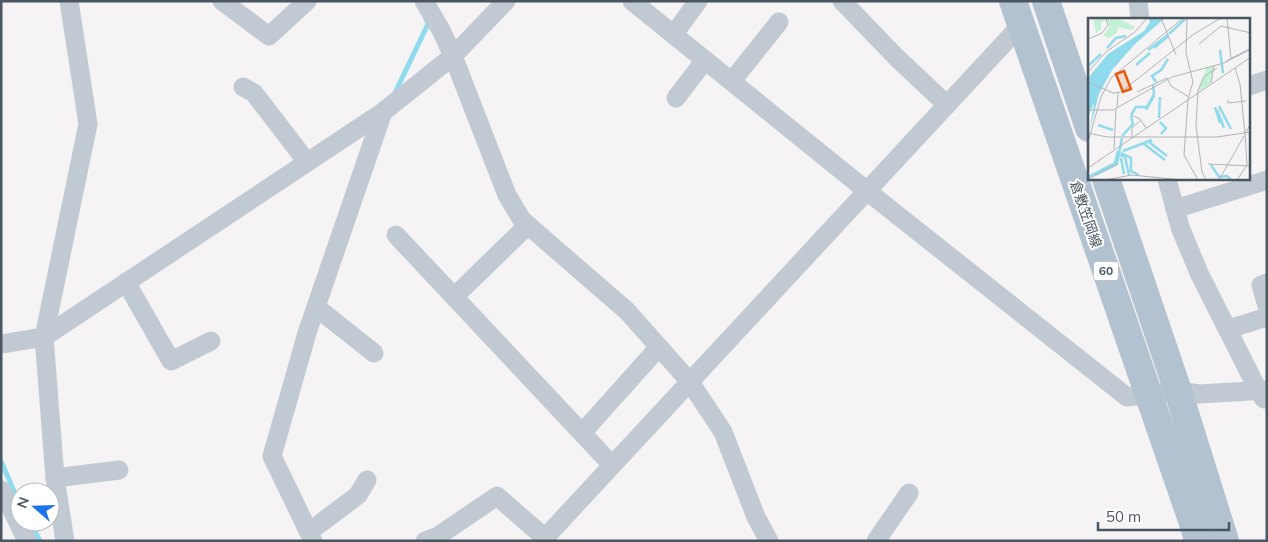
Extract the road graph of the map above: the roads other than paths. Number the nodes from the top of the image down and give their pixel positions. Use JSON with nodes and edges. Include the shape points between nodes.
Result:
{"nodes":[{"id":1,"x":69,"y":1,"type":"edge"},
{"id":2,"x":222,"y":1,"type":"edge"},
{"id":3,"x":308,"y":1,"type":"edge"},
{"id":4,"x":506,"y":1,"type":"edge"},
{"id":5,"x":698,"y":1,"type":"edge"},
{"id":6,"x":842,"y":1,"type":"edge"},
{"id":7,"x":1046,"y":1,"type":"edge"},
{"id":8,"x":1138,"y":1,"type":"edge"},
{"id":9,"x":428,"y":3,"type":"edge"},
{"id":10,"x":641,"y":4,"type":"edge"},
{"id":11,"x":1017,"y":13,"type":"edge"},
{"id":12,"x":1140,"y":18,"type":"edge"},
{"id":13,"x":780,"y":22,"type":"dead end"},
{"id":14,"x":674,"y":34,"type":"junction"},
{"id":15,"x":453,"y":56,"type":"junction"},
{"id":16,"x":706,"y":60,"type":"junction"},
{"id":17,"x":1267,"y":80,"type":"edge"},
{"id":18,"x":732,"y":81,"type":"junction"},
{"id":19,"x":1250,"y":86,"type":"edge"},
{"id":20,"x":243,"y":87,"type":"dead end"},
{"id":21,"x":676,"y":98,"type":"dead end"},
{"id":22,"x":947,"y":105,"type":"junction"},
{"id":23,"x":383,"y":112,"type":"junction"},
{"id":24,"x":1088,"y":125,"type":"edge"},
{"id":25,"x":307,"y":162,"type":"junction"},
{"id":26,"x":1106,"y":180,"type":"edge"},
{"id":27,"x":1167,"y":180,"type":"edge"},
{"id":28,"x":1267,"y":180,"type":"edge"},
{"id":29,"x":867,"y":191,"type":"junction"},
{"id":30,"x":1175,"y":209,"type":"junction"},
{"id":31,"x":528,"y":225,"type":"junction"},
{"id":32,"x":396,"y":235,"type":"dead end"},
{"id":33,"x":126,"y":282,"type":"junction"},
{"id":34,"x":1267,"y":283,"type":"edge"},
{"id":35,"x":454,"y":297,"type":"junction"},
{"id":36,"x":1267,"y":306,"type":"edge"},
{"id":37,"x":316,"y":307,"type":"junction"},
{"id":38,"x":1267,"y":317,"type":"edge"},
{"id":39,"x":1228,"y":329,"type":"junction"},
{"id":40,"x":44,"y":337,"type":"junction"},
{"id":41,"x":211,"y":341,"type":"dead end"},
{"id":42,"x":1,"y":344,"type":"edge"},
{"id":43,"x":659,"y":347,"type":"junction"},
{"id":44,"x":374,"y":353,"type":"dead end"},
{"id":45,"x":690,"y":382,"type":"junction"},
{"id":46,"x":1178,"y":391,"type":"junction"},
{"id":47,"x":1149,"y":394,"type":"junction"},
{"id":48,"x":1264,"y":394,"type":"edge"},
{"id":49,"x":582,"y":433,"type":"junction"},
{"id":50,"x":612,"y":465,"type":"junction"},
{"id":51,"x":119,"y":470,"type":"dead end"},
{"id":52,"x":55,"y":478,"type":"junction"},
{"id":53,"x":367,"y":480,"type":"dead end"},
{"id":54,"x":1,"y":490,"type":"edge"},
{"id":55,"x":909,"y":493,"type":"dead end"},
{"id":56,"x":311,"y":538,"type":"edge"},
{"id":57,"x":544,"y":539,"type":"edge"},
{"id":58,"x":27,"y":541,"type":"edge"},
{"id":59,"x":64,"y":541,"type":"edge"},
{"id":60,"x":425,"y":541,"type":"edge"},
{"id":61,"x":769,"y":541,"type":"edge"},
{"id":62,"x":876,"y":541,"type":"edge"},
{"id":63,"x":1198,"y":541,"type":"edge"},
{"id":64,"x":1225,"y":541,"type":"edge"}],
"edges":[{"from":1,"to":40,"type":"street","via":[[88,124]]},
{"from":2,"to":3,"type":"street","via":[[269,36]]},
{"from":4,"to":15,"type":"street"},
{"from":5,"to":14,"type":"street"},
{"from":6,"to":22,"type":"street"},
{"from":7,"to":24,"type":"main road"},
{"from":8,"to":12,"type":"street"},
{"from":9,"to":15,"type":"street"},
{"from":10,"to":14,"type":"street"},
{"from":11,"to":22,"type":"street"},
{"from":11,"to":47,"type":"main road","name":"倉敷笠岡線","number":"60"},
{"from":13,"to":18,"type":"street"},
{"from":14,"to":16,"type":"street"},
{"from":15,"to":23,"type":"street"},
{"from":15,"to":31,"type":"street","via":[[507,195]]},
{"from":16,"to":18,"type":"street"},
{"from":16,"to":21,"type":"street"},
{"from":17,"to":19,"type":"street"},
{"from":18,"to":29,"type":"street"},
{"from":20,"to":25,"type":"street","via":[[254,93]]},
{"from":22,"to":29,"type":"street"},
{"from":23,"to":25,"type":"street"},
{"from":23,"to":37,"type":"street"},
{"from":25,"to":33,"type":"street"},
{"from":26,"to":46,"type":"main road","number":"60"},
{"from":27,"to":30,"type":"street"},
{"from":28,"to":30,"type":"street"},
{"from":29,"to":45,"type":"street"},
{"from":29,"to":47,"type":"street","via":[[1127,397]]},
{"from":30,"to":39,"type":"street","via":[[1199,273]]},
{"from":31,"to":35,"type":"street"},
{"from":31,"to":43,"type":"street","via":[[627,311]]},
{"from":32,"to":35,"type":"street"},
{"from":33,"to":40,"type":"street"},
{"from":33,"to":41,"type":"street","via":[[171,361]]},
{"from":34,"to":36,"type":"street","via":[[1261,285]]},
{"from":35,"to":49,"type":"street"},
{"from":37,"to":44,"type":"street"},
{"from":37,"to":56,"type":"street","via":[[272,456]]},
{"from":38,"to":39,"type":"street"},
{"from":39,"to":48,"type":"street"},
{"from":40,"to":42,"type":"street"},
{"from":40,"to":52,"type":"street"},
{"from":43,"to":45,"type":"street"},
{"from":43,"to":49,"type":"street"},
{"from":45,"to":50,"type":"street"},
{"from":45,"to":61,"type":"street","via":[[724,432],[756,517]]},
{"from":46,"to":47,"type":"street"},
{"from":46,"to":48,"type":"street"},
{"from":46,"to":64,"type":"main road","number":"60"},
{"from":47,"to":63,"type":"main road","name":"倉敷笠岡線","number":"60"},
{"from":49,"to":50,"type":"street"},
{"from":50,"to":57,"type":"street"},
{"from":51,"to":52,"type":"street"},
{"from":52,"to":59,"type":"street"},
{"from":53,"to":56,"type":"street","via":[[358,495]]},
{"from":54,"to":58,"type":"street"},
{"from":55,"to":62,"type":"street"},
{"from":57,"to":60,"type":"street","via":[[497,496],[438,536]]}]}
